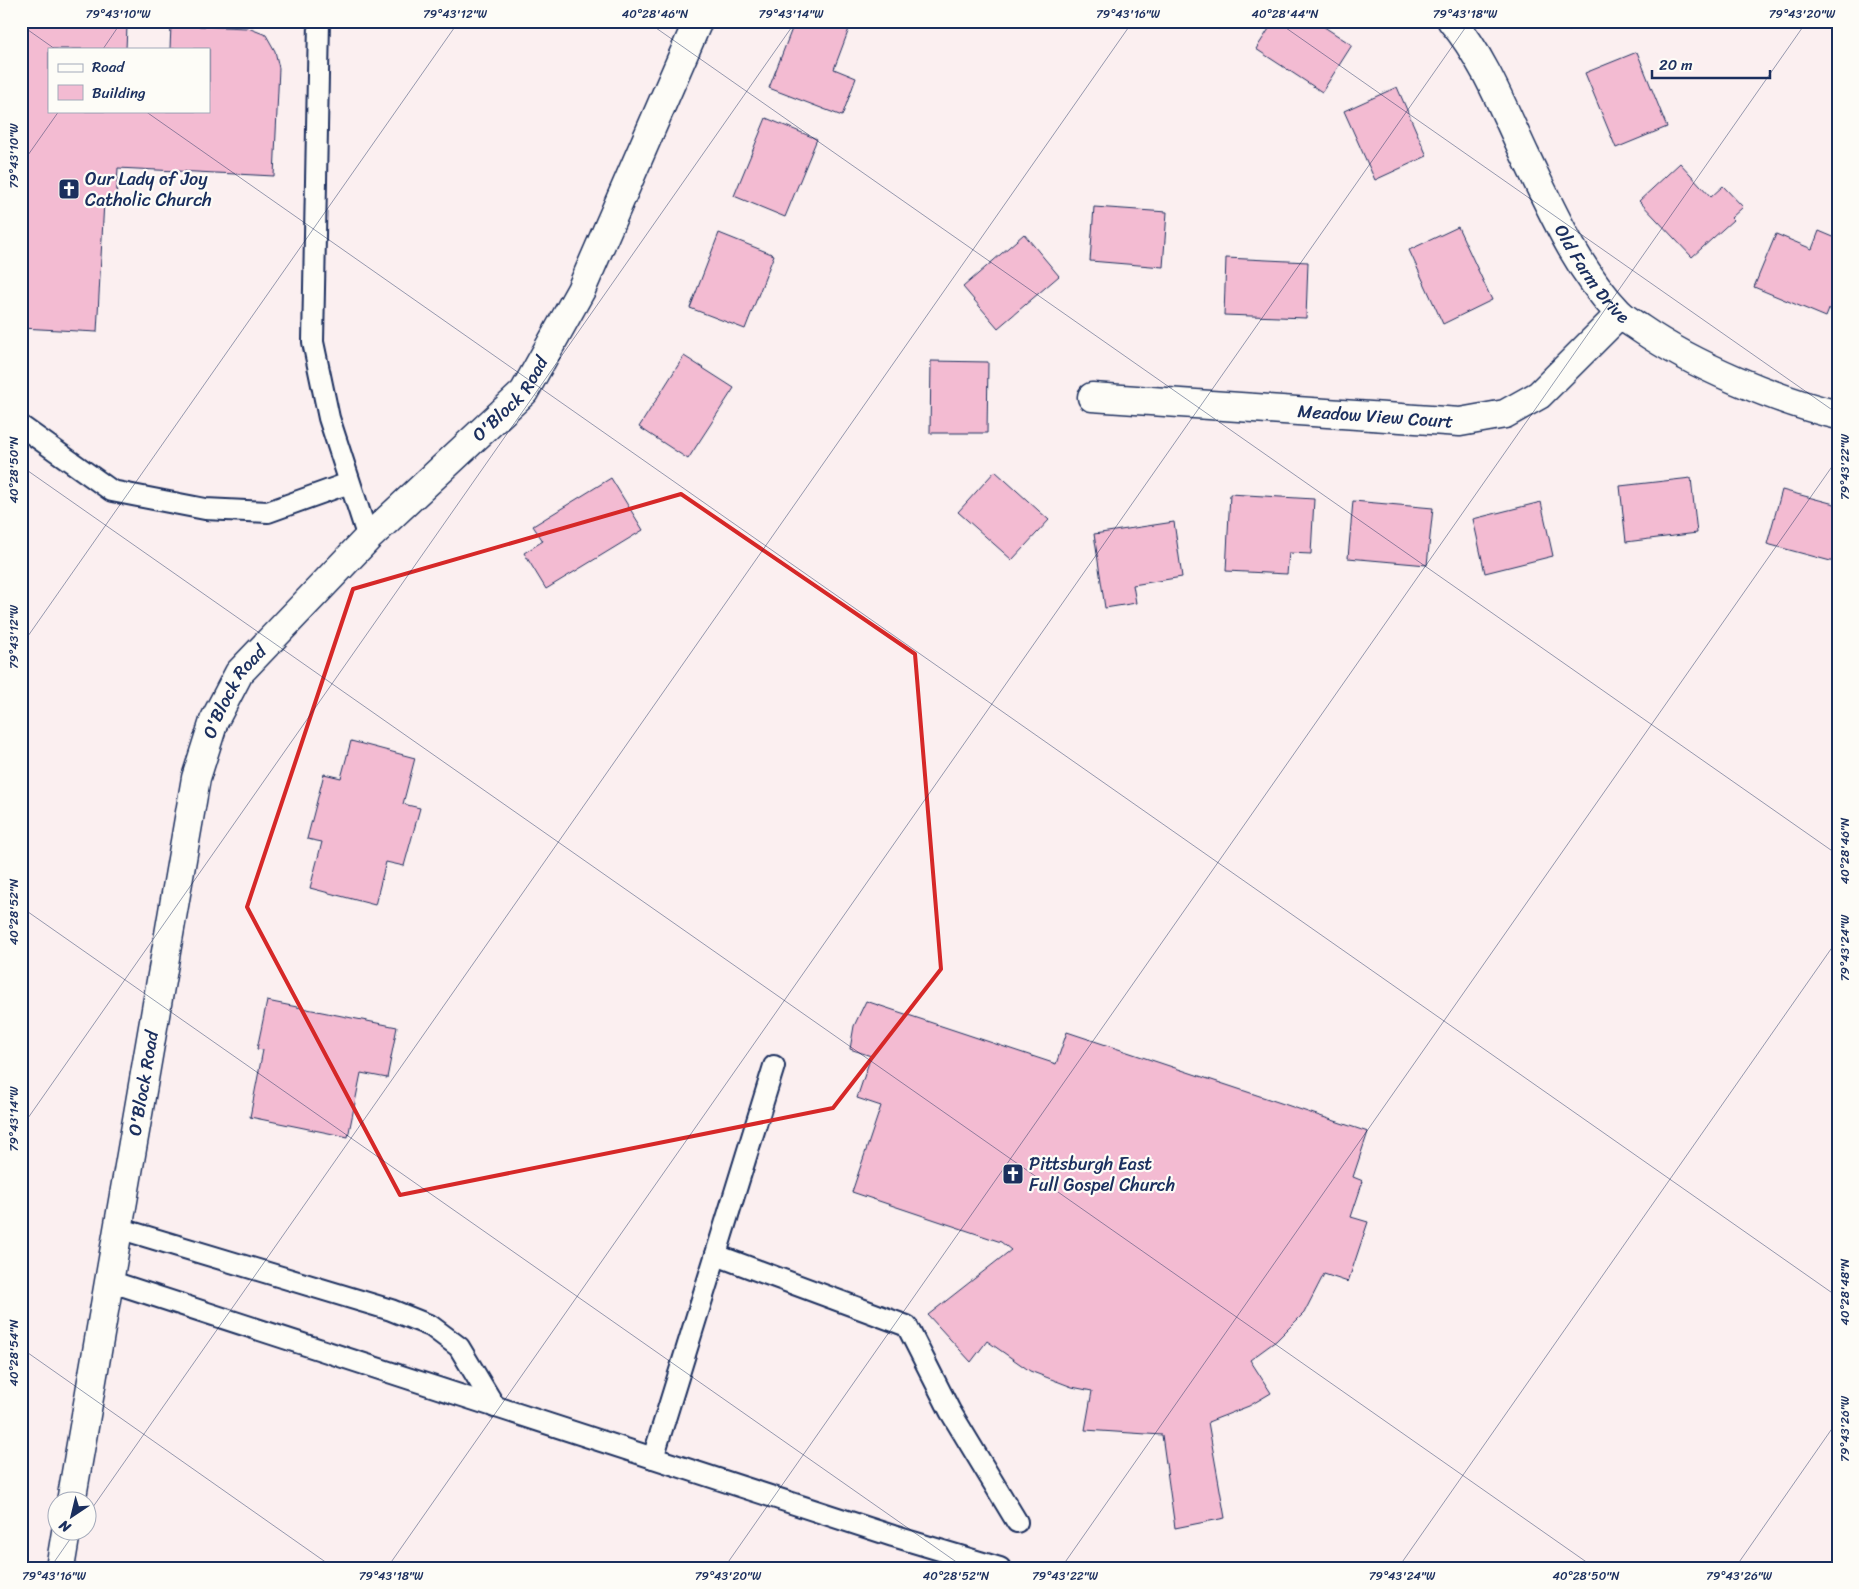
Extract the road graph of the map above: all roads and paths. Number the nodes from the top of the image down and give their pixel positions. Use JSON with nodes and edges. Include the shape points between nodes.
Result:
{"nodes":[{"id":1,"x":319,"y":21,"type":"edge"},
{"id":2,"x":698,"y":21,"type":"edge"},
{"id":3,"x":1452,"y":21,"type":"edge"},
{"id":4,"x":1620,"y":314,"type":"junction"},
{"id":5,"x":1092,"y":397,"type":"dead end"},
{"id":6,"x":1838,"y":415,"type":"edge"},
{"id":7,"x":21,"y":426,"type":"edge"},
{"id":8,"x":349,"y":482,"type":"junction"},
{"id":9,"x":368,"y":538,"type":"junction"},
{"id":10,"x":774,"y":1066,"type":"dead end"},
{"id":11,"x":118,"y":1228,"type":"junction"},
{"id":12,"x":716,"y":1255,"type":"junction"},
{"id":13,"x":109,"y":1282,"type":"junction"},
{"id":14,"x":496,"y":1407,"type":"junction"},
{"id":15,"x":653,"y":1458,"type":"junction"},
{"id":16,"x":73,"y":1492,"type":"edge"},
{"id":17,"x":1017,"y":1522,"type":"dead end"},
{"id":18,"x":64,"y":1542,"type":"edge"},
{"id":19,"x":60,"y":1568,"type":"edge"},
{"id":20,"x":1000,"y":1568,"type":"edge"}],
"edges":[{"from":1,"to":8,"type":"lane","via":[[313,342],[329,418]]},
{"from":2,"to":9,"type":"street","name":"O'Block Road","via":[[581,290],[524,392]]},
{"from":3,"to":4,"type":"street","name":"Old Farm Drive","via":[[1466,37],[1502,106],[1560,229]]},
{"from":4,"to":5,"type":"street","name":"Meadow View Court","via":[[1539,395],[1505,414],[1460,422]]},
{"from":4,"to":6,"type":"street","name":"Old Farm Drive","via":[[1667,347],[1739,380]]},
{"from":7,"to":8,"type":"lane","via":[[112,491],[205,509],[268,512]]},
{"from":8,"to":9,"type":"lane"},
{"from":9,"to":11,"type":"street","name":"O'Block Road","via":[[239,674],[214,721],[196,778]]},
{"from":10,"to":12,"type":"lane"},
{"from":11,"to":13,"type":"street","name":"O'Block Road"},
{"from":11,"to":14,"type":"lane","via":[[391,1310],[430,1326],[459,1347]]},
{"from":12,"to":15,"type":"lane"},
{"from":12,"to":17,"type":"lane","via":[[907,1326],[950,1411]]},
{"from":13,"to":14,"type":"lane"},
{"from":13,"to":16,"type":"street","name":"O'Block Road"},
{"from":14,"to":15,"type":"lane"},
{"from":15,"to":20,"type":"lane"},
{"from":18,"to":19,"type":"street"}]}
